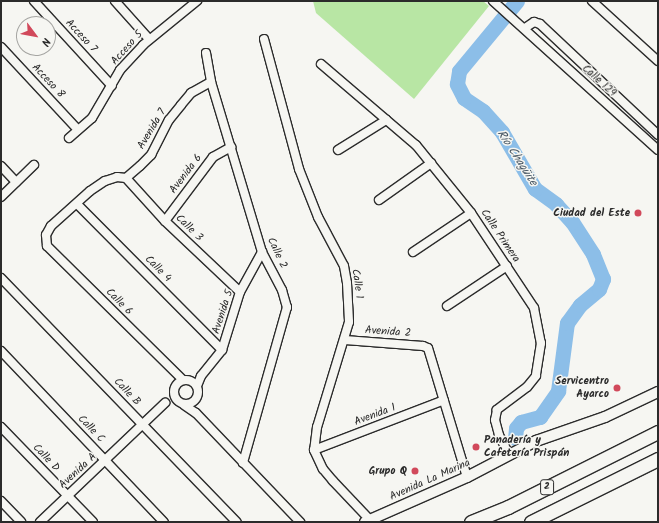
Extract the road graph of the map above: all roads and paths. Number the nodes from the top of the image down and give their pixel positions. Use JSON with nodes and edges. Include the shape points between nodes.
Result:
{"nodes":[{"id":1,"x":34,"y":1,"type":"edge"},
{"id":2,"x":115,"y":1,"type":"edge"},
{"id":3,"x":592,"y":1,"type":"edge"},
{"id":4,"x":194,"y":2,"type":"edge"},
{"id":5,"x":494,"y":2,"type":"edge"},
{"id":6,"x":525,"y":28,"type":"junction"},
{"id":7,"x":149,"y":39,"type":"junction"},
{"id":8,"x":264,"y":39,"type":"dead end"},
{"id":9,"x":1,"y":47,"type":"edge"},
{"id":10,"x":206,"y":53,"type":"dead end"},
{"id":11,"x":658,"y":61,"type":"edge"},
{"id":12,"x":321,"y":64,"type":"dead end"},
{"id":13,"x":211,"y":82,"type":"junction"},
{"id":14,"x":112,"y":86,"type":"junction"},
{"id":15,"x":386,"y":120,"type":"junction"},
{"id":16,"x":78,"y":130,"type":"junction"},
{"id":17,"x":658,"y":134,"type":"edge"},
{"id":18,"x":69,"y":138,"type":"dead end"},
{"id":19,"x":231,"y":147,"type":"junction"},
{"id":20,"x":338,"y":150,"type":"dead end"},
{"id":21,"x":658,"y":150,"type":"edge"},
{"id":22,"x":431,"y":163,"type":"junction"},
{"id":23,"x":34,"y":165,"type":"dead end"},
{"id":24,"x":1,"y":166,"type":"edge"},
{"id":25,"x":126,"y":178,"type":"junction"},
{"id":26,"x":16,"y":182,"type":"junction"},
{"id":27,"x":1,"y":197,"type":"edge"},
{"id":28,"x":379,"y":200,"type":"dead end"},
{"id":29,"x":77,"y":204,"type":"junction"},
{"id":30,"x":471,"y":213,"type":"junction"},
{"id":31,"x":165,"y":221,"type":"junction"},
{"id":32,"x":262,"y":252,"type":"junction"},
{"id":33,"x":413,"y":252,"type":"dead end"},
{"id":34,"x":507,"y":266,"type":"junction"},
{"id":35,"x":2,"y":280,"type":"edge"},
{"id":36,"x":240,"y":292,"type":"junction"},
{"id":37,"x":448,"y":306,"type":"dead end"},
{"id":38,"x":345,"y":340,"type":"junction"},
{"id":39,"x":1,"y":350,"type":"edge"},
{"id":40,"x":222,"y":350,"type":"junction"},
{"id":41,"x":201,"y":376,"type":"junction"},
{"id":42,"x":183,"y":381,"type":"junction"},
{"id":43,"x":197,"y":386,"type":"junction"},
{"id":44,"x":658,"y":392,"type":"edge"},
{"id":45,"x":444,"y":400,"type":"junction"},
{"id":46,"x":195,"y":401,"type":"junction"},
{"id":47,"x":165,"y":403,"type":"dead end"},
{"id":48,"x":184,"y":405,"type":"junction"},
{"id":49,"x":196,"y":413,"type":"junction"},
{"id":50,"x":658,"y":422,"type":"edge"},
{"id":51,"x":142,"y":424,"type":"junction"},
{"id":52,"x":1,"y":427,"type":"edge"},
{"id":53,"x":658,"y":432,"type":"edge"},
{"id":54,"x":621,"y":449,"type":"junction"},
{"id":55,"x":314,"y":450,"type":"junction"},
{"id":56,"x":509,"y":455,"type":"junction"},
{"id":57,"x":106,"y":460,"type":"junction"},
{"id":58,"x":654,"y":462,"type":"edge"},
{"id":59,"x":243,"y":463,"type":"junction"},
{"id":60,"x":468,"y":477,"type":"junction"},
{"id":61,"x":67,"y":496,"type":"junction"},
{"id":62,"x":1,"y":501,"type":"edge"},
{"id":63,"x":368,"y":521,"type":"edge"},
{"id":64,"x":21,"y":522,"type":"edge"},
{"id":65,"x":40,"y":522,"type":"edge"},
{"id":66,"x":93,"y":522,"type":"edge"},
{"id":67,"x":164,"y":522,"type":"edge"},
{"id":68,"x":237,"y":522,"type":"edge"},
{"id":69,"x":300,"y":522,"type":"edge"},
{"id":70,"x":471,"y":522,"type":"edge"},
{"id":71,"x":531,"y":522,"type":"edge"}],
"edges":[{"from":1,"to":14,"type":"street","name":"Acceso 7"},
{"from":2,"to":7,"type":"street"},
{"from":3,"to":11,"type":"street"},
{"from":4,"to":7,"type":"street","name":"Acceso 5"},
{"from":5,"to":6,"type":"street","name":"Calle 129"},
{"from":6,"to":17,"type":"street","name":"Calle 129","via":[[534,22],[540,24]]},
{"from":6,"to":21,"type":"street","name":"Calle 129"},
{"from":7,"to":14,"type":"street","name":"Acceso 5","via":[[120,70]]},
{"from":8,"to":38,"type":"street","name":"Calle 1","via":[[299,169],[318,217],[344,266],[349,307]]},
{"from":9,"to":16,"type":"street","name":"Acceso 8"},
{"from":10,"to":13,"type":"street","name":"Calle 2"},
{"from":12,"to":15,"type":"street","name":"Calle Primera"},
{"from":13,"to":19,"type":"street","name":"Calle 2"},
{"from":13,"to":25,"type":"street","name":"Avenida 7","via":[[192,93],[180,105],[151,154]]},
{"from":14,"to":16,"type":"street","name":"Acceso 5","via":[[92,118]]},
{"from":15,"to":20,"type":"street"},
{"from":15,"to":22,"type":"street","name":"Calle Primera","via":[[416,145]]},
{"from":16,"to":18,"type":"street","name":"Acceso 5"},
{"from":19,"to":31,"type":"street","name":"Avenida 6","via":[[213,156]]},
{"from":19,"to":32,"type":"street","name":"Calle 2"},
{"from":22,"to":28,"type":"street"},
{"from":22,"to":30,"type":"street","name":"Calle Primera"},
{"from":23,"to":26,"type":"street"},
{"from":24,"to":26,"type":"street"},
{"from":25,"to":29,"type":"street","via":[[117,177],[105,181]]},
{"from":25,"to":31,"type":"street","name":"Calle 3"},
{"from":26,"to":27,"type":"street"},
{"from":29,"to":40,"type":"street","name":"Calle 4"},
{"from":29,"to":42,"type":"street","name":"Calle 6","via":[[50,226],[46,235],[48,246]]},
{"from":30,"to":33,"type":"street"},
{"from":30,"to":34,"type":"street","name":"Calle Primera"},
{"from":31,"to":36,"type":"street","name":"Calle 3"},
{"from":32,"to":36,"type":"street","name":"Avenida 5"},
{"from":32,"to":59,"type":"street","name":"Calle 2","via":[[282,290],[287,307]]},
{"from":34,"to":37,"type":"street"},
{"from":34,"to":56,"type":"street","name":"Calle Primera","via":[[534,308],[541,343],[536,376],[527,387],[497,410],[495,420]]},
{"from":35,"to":51,"type":"street","name":"Calle B"},
{"from":36,"to":40,"type":"street","name":"Avenida 5"},
{"from":38,"to":45,"type":"street","name":"Avenida 2","via":[[428,348]]},
{"from":38,"to":55,"type":"street","name":"Calle 1","via":[[317,426]]},
{"from":39,"to":57,"type":"street","name":"Calle C"},
{"from":40,"to":41,"type":"street","name":"Avenida 5"},
{"from":41,"to":42,"type":"street"},
{"from":41,"to":43,"type":"street","name":"Avenida 5"},
{"from":42,"to":43,"type":"street"},
{"from":42,"to":48,"type":"street","via":[[173,395]]},
{"from":43,"to":46,"type":"street","via":[[198,394]]},
{"from":44,"to":56,"type":"street","name":"Avenida La Marina","via":[[605,417],[536,441]]},
{"from":45,"to":55,"type":"street","name":"Avenida 1"},
{"from":45,"to":60,"type":"street"},
{"from":46,"to":48,"type":"street"},
{"from":46,"to":49,"type":"street"},
{"from":47,"to":51,"type":"street","name":"Avenida A"},
{"from":48,"to":49,"type":"street"},
{"from":49,"to":59,"type":"street"},
{"from":50,"to":54,"type":"highway"},
{"from":51,"to":57,"type":"street","name":"Avenida A"},
{"from":51,"to":68,"type":"street","name":"Calle B"},
{"from":52,"to":61,"type":"street","name":"Calle D"},
{"from":53,"to":54,"type":"highway","number":"2"},
{"from":54,"to":70,"type":"highway","number":"2","via":[[508,507]]},
{"from":55,"to":63,"type":"street","via":[[332,481]]},
{"from":56,"to":60,"type":"street","name":"Avenida La Marina"},
{"from":57,"to":61,"type":"street","name":"Avenida A"},
{"from":57,"to":67,"type":"street","name":"Calle C"},
{"from":58,"to":71,"type":"highway","number":"2"},
{"from":59,"to":69,"type":"street"},
{"from":60,"to":63,"type":"street","name":"Avenida La Marina"},
{"from":61,"to":65,"type":"street","name":"Avenida A"},
{"from":61,"to":66,"type":"street","name":"Calle D"},
{"from":62,"to":64,"type":"street"}]}
